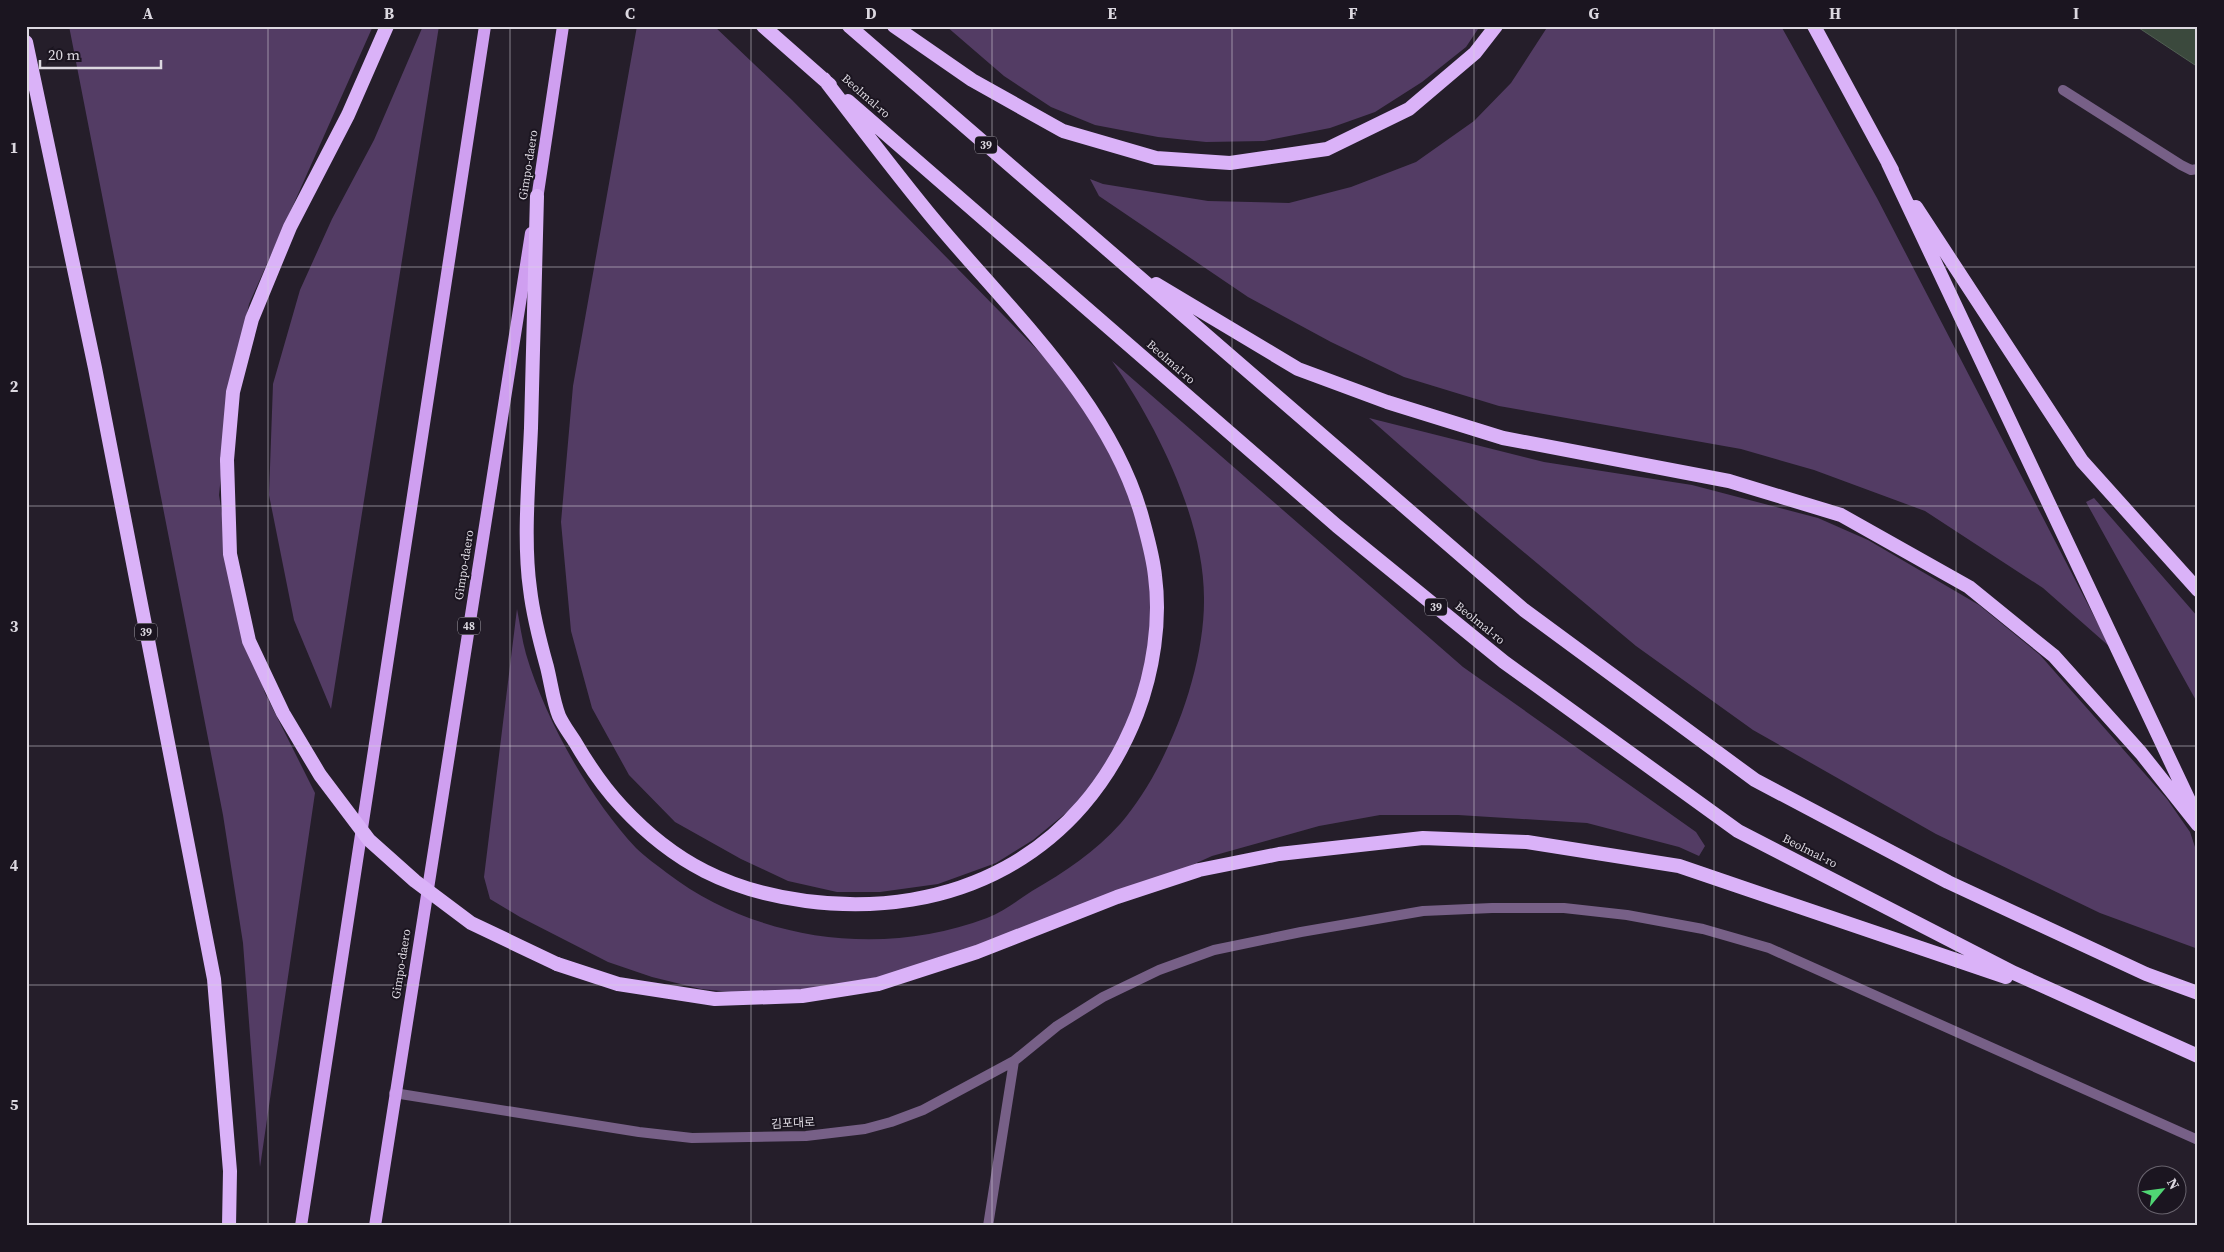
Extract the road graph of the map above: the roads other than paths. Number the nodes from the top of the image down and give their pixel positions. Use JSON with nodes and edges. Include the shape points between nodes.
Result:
{"nodes":[{"id":1,"x":387,"y":26,"type":"edge"},
{"id":2,"x":486,"y":26,"type":"edge"},
{"id":3,"x":563,"y":26,"type":"edge"},
{"id":4,"x":763,"y":26,"type":"edge"},
{"id":5,"x":849,"y":26,"type":"edge"},
{"id":6,"x":894,"y":26,"type":"edge"},
{"id":7,"x":1496,"y":26,"type":"edge"},
{"id":8,"x":1814,"y":26,"type":"edge"},
{"id":9,"x":26,"y":42,"type":"edge"},
{"id":10,"x":824,"y":79,"type":"junction"},
{"id":11,"x":2063,"y":90,"type":"dead end"},
{"id":12,"x":1888,"y":163,"type":"junction"},
{"id":13,"x":2198,"y":169,"type":"edge"},
{"id":14,"x":537,"y":196,"type":"junction"},
{"id":15,"x":1123,"y":264,"type":"junction"},
{"id":16,"x":2198,"y":590,"type":"edge"},
{"id":17,"x":2198,"y":819,"type":"edge"},
{"id":18,"x":2198,"y":825,"type":"edge"},
{"id":19,"x":2198,"y":993,"type":"edge"},
{"id":20,"x":2065,"y":996,"type":"junction"},
{"id":21,"x":2198,"y":1056,"type":"edge"},
{"id":22,"x":1014,"y":1061,"type":"junction"},
{"id":23,"x":394,"y":1093,"type":"junction"},
{"id":24,"x":2198,"y":1140,"type":"edge"},
{"id":25,"x":229,"y":1226,"type":"edge"},
{"id":26,"x":301,"y":1226,"type":"edge"},
{"id":27,"x":375,"y":1226,"type":"edge"},
{"id":28,"x":988,"y":1226,"type":"edge"}],
"edges":[{"from":1,"to":20,"type":"highway","bridge":true,"via":[[348,115],[290,228],[252,319],[233,392],[227,460],[230,554],[249,642],[283,713],[320,775],[368,840],[415,881],[472,923],[557,964],[618,984],[715,999],[802,996],[878,984],[977,952],[1117,897],[1199,870],[1279,854],[1423,838],[1527,842],[1679,866]]},
{"from":2,"to":26,"type":"main road"},
{"from":3,"to":14,"type":"main road","name":"Gimpo-daero","number":"48"},
{"from":4,"to":10,"type":"highway","name":"Beolmal-ro","number":"39"},
{"from":5,"to":15,"type":"highway","number":"39"},
{"from":6,"to":7,"type":"highway","via":[[972,80],[1063,131],[1156,158],[1230,163],[1327,149],[1409,110],[1476,53]]},
{"from":8,"to":12,"type":"highway"},
{"from":9,"to":25,"type":"highway","number":"39","via":[[95,368],[214,979],[230,1171]]},
{"from":10,"to":14,"type":"highway","via":[[934,219],[1045,349],[1088,405],[1119,456],[1141,513],[1155,577],[1154,649],[1146,692],[1124,747],[1098,789],[1071,821],[1032,851],[985,878],[938,896],[890,903],[837,905],[783,898],[730,884],[684,862],[640,826],[599,782],[560,717],[539,639],[529,585]]},
{"from":10,"to":20,"type":"highway","name":"Beolmal-ro","number":"39","via":[[1337,526],[1504,662],[1738,831]]},
{"from":11,"to":13,"type":"lane","via":[[2181,165],[2191,170]]},
{"from":12,"to":16,"type":"highway","via":[[2082,461]]},
{"from":12,"to":17,"type":"highway"},
{"from":14,"to":23,"type":"main road","name":"Gimpo-daero","number":"48"},
{"from":15,"to":18,"type":"highway","via":[[1298,369],[1387,402],[1503,438],[1729,481],[1841,515],[1969,587],[2054,656],[2141,753]]},
{"from":15,"to":19,"type":"highway","via":[[1524,610],[1755,780],[1948,882],[2146,974]]},
{"from":20,"to":21,"type":"highway","name":"Beolmal-ro","number":"39"},
{"from":22,"to":23,"type":"lane","name":"김포대로","via":[[924,1110],[892,1122],[865,1129],[806,1136],[692,1138]]},
{"from":22,"to":24,"type":"lane","name":"김포대로","via":[[1056,1026],[1103,997],[1159,970],[1214,950],[1423,911],[1564,908],[1703,929],[1769,948]]},
{"from":22,"to":28,"type":"lane"},
{"from":23,"to":27,"type":"main road","name":"Gimpo-daero","number":"48"}]}
